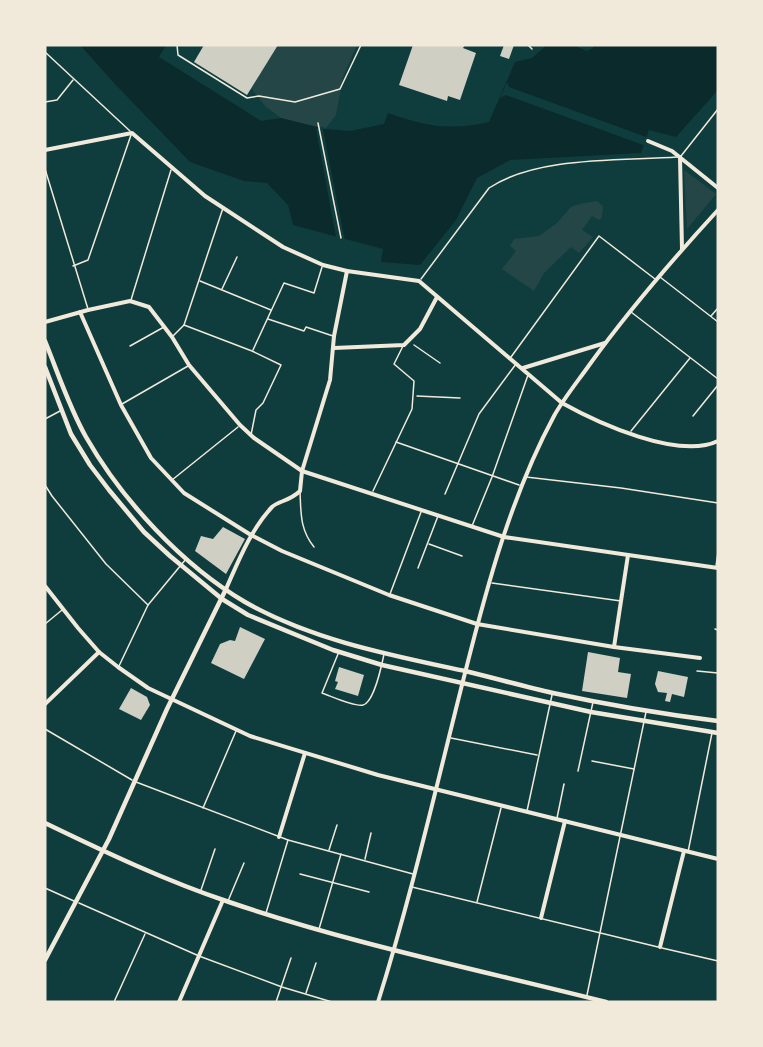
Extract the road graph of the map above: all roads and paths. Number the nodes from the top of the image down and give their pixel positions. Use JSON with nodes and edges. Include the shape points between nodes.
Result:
{"nodes":[{"id":1,"x":177,"y":45,"type":"edge"},
{"id":2,"x":361,"y":45,"type":"edge"},
{"id":3,"x":528,"y":45,"type":"edge"},
{"id":4,"x":532,"y":49,"type":"dead end"},
{"id":5,"x":45,"y":52,"type":"edge"},
{"id":6,"x":47,"y":55,"type":"edge"},
{"id":7,"x":73,"y":79,"type":"junction"},
{"id":8,"x":45,"y":102,"type":"edge"},
{"id":9,"x":718,"y":109,"type":"edge"},
{"id":10,"x":318,"y":123,"type":"dead end"},
{"id":11,"x":132,"y":133,"type":"junction"},
{"id":12,"x":648,"y":141,"type":"dead end"},
{"id":13,"x":45,"y":150,"type":"edge"},
{"id":14,"x":680,"y":157,"type":"junction"},
{"id":15,"x":172,"y":166,"type":"junction"},
{"id":16,"x":45,"y":169,"type":"edge"},
{"id":17,"x":718,"y":188,"type":"edge"},
{"id":18,"x":224,"y":208,"type":"junction"},
{"id":19,"x":718,"y":210,"type":"edge"},
{"id":20,"x":341,"y":238,"type":"dead end"},
{"id":21,"x":682,"y":250,"type":"junction"},
{"id":22,"x":237,"y":257,"type":"dead end"},
{"id":23,"x":323,"y":265,"type":"junction"},
{"id":24,"x":73,"y":266,"type":"junction"},
{"id":25,"x":348,"y":271,"type":"junction"},
{"id":26,"x":658,"y":278,"type":"junction"},
{"id":27,"x":199,"y":280,"type":"junction"},
{"id":28,"x":419,"y":281,"type":"junction"},
{"id":29,"x":221,"y":290,"type":"junction"},
{"id":30,"x":437,"y":297,"type":"junction"},
{"id":31,"x":130,"y":301,"type":"junction"},
{"id":32,"x":718,"y":308,"type":"edge"},
{"id":33,"x":88,"y":310,"type":"junction"},
{"id":34,"x":271,"y":310,"type":"junction"},
{"id":35,"x":80,"y":312,"type":"junction"},
{"id":36,"x":631,"y":312,"type":"junction"},
{"id":37,"x":711,"y":316,"type":"junction"},
{"id":38,"x":267,"y":319,"type":"junction"},
{"id":39,"x":45,"y":322,"type":"edge"},
{"id":40,"x":718,"y":322,"type":"edge"},
{"id":41,"x":184,"y":325,"type":"junction"},
{"id":42,"x":165,"y":326,"type":"junction"},
{"id":43,"x":334,"y":336,"type":"junction"},
{"id":44,"x":172,"y":337,"type":"junction"},
{"id":45,"x":45,"y":341,"type":"edge"},
{"id":46,"x":408,"y":341,"type":"junction"},
{"id":47,"x":605,"y":343,"type":"junction"},
{"id":48,"x":404,"y":345,"type":"junction"},
{"id":49,"x":130,"y":346,"type":"dead end"},
{"id":50,"x":334,"y":348,"type":"junction"},
{"id":51,"x":252,"y":351,"type":"junction"},
{"id":52,"x":510,"y":358,"type":"junction"},
{"id":53,"x":691,"y":358,"type":"junction"},
{"id":54,"x":440,"y":363,"type":"dead end"},
{"id":55,"x":516,"y":363,"type":"junction"},
{"id":56,"x":189,"y":365,"type":"junction"},
{"id":57,"x":45,"y":367,"type":"edge"},
{"id":58,"x":522,"y":369,"type":"junction"},
{"id":59,"x":529,"y":374,"type":"junction"},
{"id":60,"x":718,"y":378,"type":"edge"},
{"id":61,"x":718,"y":385,"type":"edge"},
{"id":62,"x":413,"y":396,"type":"junction"},
{"id":63,"x":460,"y":398,"type":"dead end"},
{"id":64,"x":562,"y":403,"type":"junction"},
{"id":65,"x":121,"y":405,"type":"junction"},
{"id":66,"x":61,"y":411,"type":"junction"},
{"id":67,"x":693,"y":416,"type":"dead end"},
{"id":68,"x":45,"y":419,"type":"edge"},
{"id":69,"x":240,"y":425,"type":"junction"},
{"id":70,"x":630,"y":434,"type":"junction"},
{"id":71,"x":251,"y":435,"type":"junction"},
{"id":72,"x":718,"y":441,"type":"edge"},
{"id":73,"x":396,"y":442,"type":"junction"},
{"id":74,"x":456,"y":465,"type":"junction"},
{"id":75,"x":302,"y":471,"type":"junction"},
{"id":76,"x":492,"y":477,"type":"junction"},
{"id":77,"x":525,"y":477,"type":"junction"},
{"id":78,"x":171,"y":480,"type":"junction"},
{"id":79,"x":45,"y":485,"type":"edge"},
{"id":80,"x":521,"y":486,"type":"junction"},
{"id":81,"x":300,"y":491,"type":"junction"},
{"id":82,"x":373,"y":492,"type":"junction"},
{"id":83,"x":445,"y":494,"type":"dead end"},
{"id":84,"x":718,"y":503,"type":"edge"},
{"id":85,"x":422,"y":509,"type":"junction"},
{"id":86,"x":439,"y":515,"type":"junction"},
{"id":87,"x":472,"y":526,"type":"junction"},
{"id":88,"x":251,"y":536,"type":"junction"},
{"id":89,"x":504,"y":537,"type":"junction"},
{"id":90,"x":428,"y":544,"type":"junction"},
{"id":91,"x":314,"y":547,"type":"dead end"},
{"id":92,"x":718,"y":552,"type":"edge"},
{"id":93,"x":628,"y":555,"type":"junction"},
{"id":94,"x":462,"y":556,"type":"dead end"},
{"id":95,"x":187,"y":558,"type":"junction"},
{"id":96,"x":180,"y":565,"type":"junction"},
{"id":97,"x":418,"y":568,"type":"dead end"},
{"id":98,"x":717,"y":568,"type":"edge"},
{"id":99,"x":489,"y":583,"type":"junction"},
{"id":100,"x":45,"y":586,"type":"edge"},
{"id":101,"x":226,"y":589,"type":"junction"},
{"id":102,"x":390,"y":595,"type":"junction"},
{"id":103,"x":222,"y":598,"type":"junction"},
{"id":104,"x":621,"y":601,"type":"junction"},
{"id":105,"x":148,"y":605,"type":"junction"},
{"id":106,"x":62,"y":610,"type":"junction"},
{"id":107,"x":45,"y":624,"type":"edge"},
{"id":108,"x":477,"y":624,"type":"junction"},
{"id":109,"x":614,"y":646,"type":"junction"},
{"id":110,"x":99,"y":652,"type":"junction"},
{"id":111,"x":339,"y":652,"type":"junction"},
{"id":112,"x":384,"y":654,"type":"junction"},
{"id":113,"x":699,"y":657,"type":"dead end"},
{"id":114,"x":382,"y":665,"type":"junction"},
{"id":115,"x":118,"y":667,"type":"junction"},
{"id":116,"x":466,"y":671,"type":"junction"},
{"id":117,"x":697,"y":671,"type":"dead end"},
{"id":118,"x":718,"y":673,"type":"edge"},
{"id":119,"x":463,"y":682,"type":"junction"},
{"id":120,"x":552,"y":692,"type":"junction"},
{"id":121,"x":172,"y":699,"type":"junction"},
{"id":122,"x":593,"y":701,"type":"junction"},
{"id":123,"x":550,"y":703,"type":"junction"},
{"id":124,"x":45,"y":704,"type":"edge"},
{"id":125,"x":646,"y":711,"type":"junction"},
{"id":126,"x":591,"y":712,"type":"junction"},
{"id":127,"x":718,"y":721,"type":"edge"},
{"id":128,"x":644,"y":722,"type":"junction"},
{"id":129,"x":45,"y":729,"type":"edge"},
{"id":130,"x":236,"y":730,"type":"junction"},
{"id":131,"x":715,"y":732,"type":"edge"},
{"id":132,"x":448,"y":738,"type":"junction"},
{"id":133,"x":305,"y":753,"type":"junction"},
{"id":134,"x":538,"y":755,"type":"junction"},
{"id":135,"x":592,"y":760,"type":"dead end"},
{"id":136,"x":635,"y":769,"type":"junction"},
{"id":137,"x":578,"y":771,"type":"dead end"},
{"id":138,"x":135,"y":782,"type":"junction"},
{"id":139,"x":564,"y":784,"type":"dead end"},
{"id":140,"x":437,"y":789,"type":"junction"},
{"id":141,"x":501,"y":805,"type":"junction"},
{"id":142,"x":203,"y":808,"type":"junction"},
{"id":143,"x":527,"y":812,"type":"junction"},
{"id":144,"x":556,"y":819,"type":"junction"},
{"id":145,"x":565,"y":821,"type":"junction"},
{"id":146,"x":45,"y":824,"type":"edge"},
{"id":147,"x":337,"y":825,"type":"dead end"},
{"id":148,"x":371,"y":833,"type":"dead end"},
{"id":149,"x":622,"y":835,"type":"junction"},
{"id":150,"x":279,"y":837,"type":"junction"},
{"id":151,"x":288,"y":840,"type":"junction"},
{"id":152,"x":215,"y":849,"type":"dead end"},
{"id":153,"x":329,"y":851,"type":"junction"},
{"id":154,"x":686,"y":851,"type":"junction"},
{"id":155,"x":103,"y":852,"type":"junction"},
{"id":156,"x":341,"y":854,"type":"junction"},
{"id":157,"x":718,"y":859,"type":"edge"},
{"id":158,"x":365,"y":860,"type":"junction"},
{"id":159,"x":243,"y":863,"type":"dead end"},
{"id":160,"x":300,"y":873,"type":"dead end"},
{"id":161,"x":414,"y":874,"type":"junction"},
{"id":162,"x":332,"y":882,"type":"junction"},
{"id":163,"x":411,"y":887,"type":"junction"},
{"id":164,"x":45,"y":888,"type":"edge"},
{"id":165,"x":201,"y":891,"type":"junction"},
{"id":166,"x":369,"y":892,"type":"dead end"},
{"id":167,"x":225,"y":901,"type":"junction"},
{"id":168,"x":76,"y":902,"type":"junction"},
{"id":169,"x":477,"y":903,"type":"junction"},
{"id":170,"x":266,"y":914,"type":"junction"},
{"id":171,"x":541,"y":918,"type":"junction"},
{"id":172,"x":318,"y":930,"type":"junction"},
{"id":173,"x":146,"y":933,"type":"junction"},
{"id":174,"x":600,"y":933,"type":"junction"},
{"id":175,"x":660,"y":947,"type":"junction"},
{"id":176,"x":394,"y":949,"type":"junction"},
{"id":177,"x":199,"y":956,"type":"junction"},
{"id":178,"x":291,"y":958,"type":"dead end"},
{"id":179,"x":45,"y":960,"type":"edge"},
{"id":180,"x":718,"y":961,"type":"edge"},
{"id":181,"x":316,"y":963,"type":"dead end"},
{"id":182,"x":282,"y":987,"type":"junction"},
{"id":183,"x":306,"y":994,"type":"junction"},
{"id":184,"x":586,"y":1000,"type":"edge"},
{"id":185,"x":114,"y":1002,"type":"edge"},
{"id":186,"x":179,"y":1002,"type":"edge"},
{"id":187,"x":276,"y":1002,"type":"edge"},
{"id":188,"x":332,"y":1002,"type":"edge"},
{"id":189,"x":378,"y":1002,"type":"edge"},
{"id":190,"x":606,"y":1002,"type":"edge"}],
"edges":[{"from":1,"to":2,"type":"lane","via":[[178,55],[247,98],[295,102],[340,89]]},
{"from":3,"to":4,"type":"lane"},
{"from":5,"to":6,"type":"lane"},
{"from":6,"to":7,"type":"lane"},
{"from":7,"to":8,"type":"lane","via":[[57,100]]},
{"from":7,"to":11,"type":"lane"},
{"from":9,"to":14,"type":"lane"},
{"from":10,"to":20,"type":"path"},
{"from":11,"to":13,"type":"street"},
{"from":11,"to":15,"type":"street"},
{"from":11,"to":24,"type":"lane","via":[[88,260]]},
{"from":12,"to":14,"type":"street"},
{"from":14,"to":17,"type":"street"},
{"from":14,"to":21,"type":"street"},
{"from":14,"to":28,"type":"lane","via":[[554,164],[504,178],[489,188]]},
{"from":15,"to":18,"type":"street"},
{"from":15,"to":31,"type":"lane"},
{"from":16,"to":24,"type":"lane"},
{"from":18,"to":23,"type":"street","via":[[283,246]]},
{"from":18,"to":27,"type":"lane"},
{"from":19,"to":21,"type":"street"},
{"from":21,"to":26,"type":"street"},
{"from":22,"to":29,"type":"lane"},
{"from":23,"to":25,"type":"street"},
{"from":23,"to":34,"type":"lane","via":[[314,293],[284,283]]},
{"from":24,"to":33,"type":"lane"},
{"from":25,"to":28,"type":"street"},
{"from":25,"to":43,"type":"street"},
{"from":26,"to":36,"type":"street"},
{"from":26,"to":37,"type":"lane"},
{"from":26,"to":52,"type":"lane","via":[[599,236]]},
{"from":27,"to":29,"type":"lane"},
{"from":27,"to":41,"type":"lane"},
{"from":28,"to":30,"type":"street"},
{"from":29,"to":34,"type":"lane"},
{"from":30,"to":46,"type":"street","via":[[420,329]]},
{"from":30,"to":52,"type":"street"},
{"from":31,"to":33,"type":"street"},
{"from":31,"to":42,"type":"street","via":[[149,307]]},
{"from":32,"to":37,"type":"lane"},
{"from":33,"to":35,"type":"street"},
{"from":34,"to":38,"type":"lane"},
{"from":35,"to":39,"type":"street"},
{"from":35,"to":65,"type":"street"},
{"from":36,"to":47,"type":"street"},
{"from":36,"to":53,"type":"lane"},
{"from":37,"to":40,"type":"lane"},
{"from":38,"to":43,"type":"lane"},
{"from":38,"to":51,"type":"lane"},
{"from":41,"to":44,"type":"lane"},
{"from":41,"to":51,"type":"lane"},
{"from":42,"to":44,"type":"street"},
{"from":42,"to":49,"type":"lane"},
{"from":43,"to":50,"type":"street"},
{"from":44,"to":56,"type":"street"},
{"from":45,"to":95,"type":"street","via":[[85,435],[102,463],[156,530]]},
{"from":46,"to":48,"type":"street"},
{"from":46,"to":54,"type":"path"},
{"from":47,"to":58,"type":"street"},
{"from":47,"to":64,"type":"street"},
{"from":48,"to":50,"type":"street"},
{"from":48,"to":62,"type":"lane","via":[[394,364],[414,381]]},
{"from":50,"to":75,"type":"street","via":[[330,380]]},
{"from":51,"to":71,"type":"lane","via":[[281,365],[256,410]]},
{"from":52,"to":55,"type":"street"},
{"from":53,"to":60,"type":"lane"},
{"from":53,"to":70,"type":"lane"},
{"from":55,"to":58,"type":"street"},
{"from":55,"to":74,"type":"lane","via":[[479,414]]},
{"from":56,"to":65,"type":"lane"},
{"from":56,"to":69,"type":"street"},
{"from":57,"to":66,"type":"street"},
{"from":58,"to":59,"type":"street"},
{"from":59,"to":64,"type":"street"},
{"from":59,"to":76,"type":"lane"},
{"from":61,"to":67,"type":"lane"},
{"from":62,"to":63,"type":"path"},
{"from":62,"to":73,"type":"lane","via":[[412,409]]},
{"from":64,"to":70,"type":"street"},
{"from":64,"to":77,"type":"street"},
{"from":65,"to":78,"type":"street","via":[[151,458]]},
{"from":66,"to":68,"type":"lane"},
{"from":66,"to":96,"type":"street","via":[[76,442],[109,490],[144,532]]},
{"from":69,"to":71,"type":"street"},
{"from":69,"to":78,"type":"lane"},
{"from":70,"to":72,"type":"street","via":[[684,446],[709,446]]},
{"from":71,"to":75,"type":"street"},
{"from":73,"to":74,"type":"lane"},
{"from":73,"to":82,"type":"lane"},
{"from":74,"to":76,"type":"lane"},
{"from":74,"to":83,"type":"lane"},
{"from":75,"to":81,"type":"street"},
{"from":75,"to":82,"type":"street"},
{"from":76,"to":80,"type":"lane"},
{"from":76,"to":87,"type":"lane"},
{"from":77,"to":80,"type":"street"},
{"from":77,"to":84,"type":"lane"},
{"from":78,"to":88,"type":"street","via":[[184,493]]},
{"from":79,"to":105,"type":"lane","via":[[106,564]]},
{"from":80,"to":89,"type":"street"},
{"from":81,"to":88,"type":"street","via":[[273,506]]},
{"from":81,"to":91,"type":"lane","via":[[302,522]]},
{"from":82,"to":85,"type":"street"},
{"from":85,"to":86,"type":"street"},
{"from":85,"to":102,"type":"lane"},
{"from":86,"to":87,"type":"street"},
{"from":86,"to":90,"type":"lane"},
{"from":87,"to":89,"type":"street"},
{"from":88,"to":101,"type":"street"},
{"from":88,"to":102,"type":"street"},
{"from":89,"to":93,"type":"street"},
{"from":89,"to":99,"type":"street"},
{"from":90,"to":94,"type":"lane"},
{"from":90,"to":97,"type":"lane"},
{"from":92,"to":98,"type":"lane"},
{"from":93,"to":98,"type":"street"},
{"from":93,"to":104,"type":"street"},
{"from":95,"to":96,"type":"lane"},
{"from":95,"to":101,"type":"street"},
{"from":96,"to":103,"type":"street"},
{"from":96,"to":105,"type":"lane"},
{"from":99,"to":104,"type":"lane"},
{"from":99,"to":108,"type":"street"},
{"from":100,"to":106,"type":"street"},
{"from":101,"to":103,"type":"street"},
{"from":101,"to":112,"type":"street","via":[[283,620]]},
{"from":102,"to":108,"type":"street"},
{"from":103,"to":111,"type":"street","via":[[248,615]]},
{"from":103,"to":121,"type":"street"},
{"from":104,"to":109,"type":"street"},
{"from":105,"to":115,"type":"lane"},
{"from":106,"to":107,"type":"lane"},
{"from":106,"to":110,"type":"street"},
{"from":108,"to":109,"type":"street"},
{"from":108,"to":116,"type":"street"},
{"from":109,"to":113,"type":"street"},
{"from":110,"to":115,"type":"street"},
{"from":110,"to":124,"type":"street"},
{"from":111,"to":114,"type":"street"},
{"from":111,"to":114,"type":"lane","via":[[322,693],[357,705],[369,702]]},
{"from":112,"to":114,"type":"lane"},
{"from":112,"to":116,"type":"street"},
{"from":114,"to":119,"type":"street"},
{"from":115,"to":121,"type":"street"},
{"from":116,"to":119,"type":"street"},
{"from":116,"to":120,"type":"street"},
{"from":117,"to":118,"type":"lane"},
{"from":119,"to":123,"type":"street"},
{"from":119,"to":132,"type":"street"},
{"from":120,"to":122,"type":"street"},
{"from":120,"to":123,"type":"lane"},
{"from":121,"to":130,"type":"street"},
{"from":121,"to":138,"type":"street"},
{"from":122,"to":125,"type":"street"},
{"from":122,"to":126,"type":"lane"},
{"from":123,"to":126,"type":"street"},
{"from":123,"to":134,"type":"lane"},
{"from":125,"to":127,"type":"street"},
{"from":125,"to":128,"type":"lane"},
{"from":126,"to":128,"type":"street"},
{"from":126,"to":137,"type":"lane"},
{"from":128,"to":131,"type":"street"},
{"from":128,"to":136,"type":"lane"},
{"from":129,"to":138,"type":"lane"},
{"from":130,"to":133,"type":"street"},
{"from":130,"to":142,"type":"lane"},
{"from":131,"to":154,"type":"lane"},
{"from":132,"to":134,"type":"lane"},
{"from":132,"to":140,"type":"street"},
{"from":133,"to":140,"type":"street"},
{"from":133,"to":150,"type":"street"},
{"from":134,"to":143,"type":"lane"},
{"from":135,"to":136,"type":"lane"},
{"from":136,"to":149,"type":"lane"},
{"from":138,"to":142,"type":"lane"},
{"from":138,"to":155,"type":"street"},
{"from":139,"to":144,"type":"lane"},
{"from":140,"to":141,"type":"street"},
{"from":140,"to":161,"type":"street"},
{"from":141,"to":143,"type":"street"},
{"from":141,"to":169,"type":"lane"},
{"from":142,"to":150,"type":"lane"},
{"from":143,"to":144,"type":"street"},
{"from":144,"to":145,"type":"street"},
{"from":145,"to":149,"type":"street"},
{"from":145,"to":171,"type":"street"},
{"from":146,"to":155,"type":"street"},
{"from":147,"to":153,"type":"lane"},
{"from":148,"to":158,"type":"lane"},
{"from":149,"to":154,"type":"street"},
{"from":149,"to":174,"type":"lane"},
{"from":150,"to":151,"type":"lane"},
{"from":151,"to":153,"type":"lane"},
{"from":151,"to":170,"type":"lane"},
{"from":152,"to":165,"type":"lane"},
{"from":153,"to":156,"type":"lane"},
{"from":154,"to":157,"type":"street"},
{"from":154,"to":175,"type":"street"},
{"from":155,"to":165,"type":"street"},
{"from":155,"to":168,"type":"street"},
{"from":156,"to":158,"type":"lane"},
{"from":156,"to":162,"type":"lane"},
{"from":158,"to":161,"type":"lane"},
{"from":159,"to":167,"type":"lane"},
{"from":160,"to":162,"type":"lane"},
{"from":161,"to":163,"type":"street"},
{"from":162,"to":166,"type":"lane"},
{"from":162,"to":172,"type":"lane"},
{"from":163,"to":169,"type":"lane"},
{"from":163,"to":176,"type":"street"},
{"from":164,"to":168,"type":"lane"},
{"from":165,"to":167,"type":"street"},
{"from":167,"to":170,"type":"street"},
{"from":167,"to":177,"type":"street"},
{"from":168,"to":173,"type":"lane"},
{"from":168,"to":179,"type":"street"},
{"from":169,"to":171,"type":"lane"},
{"from":170,"to":172,"type":"street"},
{"from":171,"to":174,"type":"lane"},
{"from":172,"to":176,"type":"street"},
{"from":173,"to":177,"type":"lane"},
{"from":173,"to":185,"type":"lane"},
{"from":174,"to":175,"type":"lane"},
{"from":174,"to":184,"type":"lane"},
{"from":175,"to":180,"type":"lane"},
{"from":176,"to":184,"type":"street"},
{"from":176,"to":189,"type":"street"},
{"from":177,"to":182,"type":"lane"},
{"from":177,"to":186,"type":"street"},
{"from":178,"to":182,"type":"lane"},
{"from":181,"to":183,"type":"lane"},
{"from":182,"to":183,"type":"lane"},
{"from":182,"to":187,"type":"lane"},
{"from":183,"to":188,"type":"lane"},
{"from":184,"to":190,"type":"street"}]}
